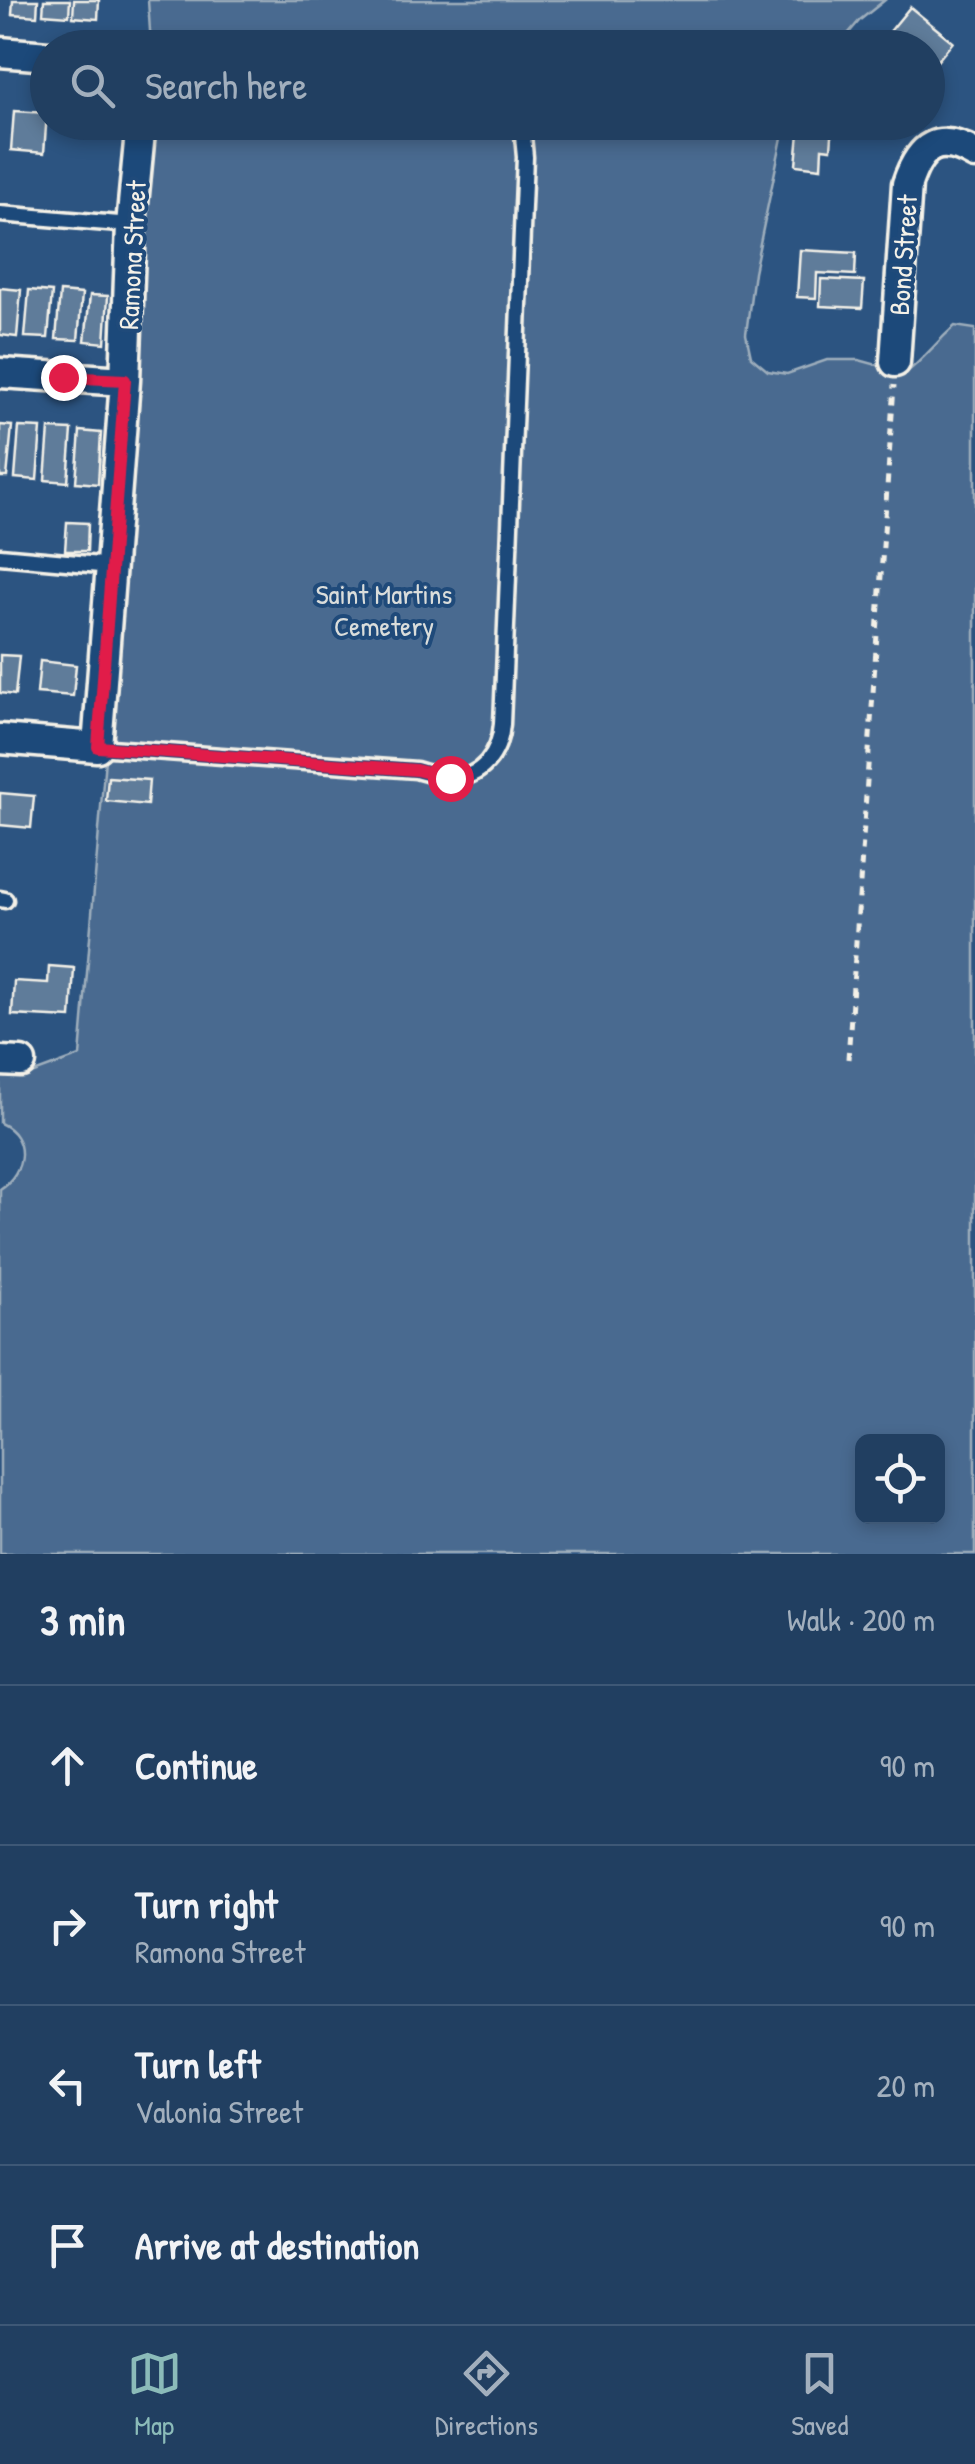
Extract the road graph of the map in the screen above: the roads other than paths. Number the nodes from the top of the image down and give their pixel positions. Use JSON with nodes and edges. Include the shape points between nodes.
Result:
{"nodes":[{"id":1,"x":0,"y":52,"type":"edge"},
{"id":2,"x":30,"y":54,"type":"edge"},
{"id":3,"x":139,"y":140,"type":"edge"},
{"id":4,"x":523,"y":140,"type":"edge"},
{"id":5,"x":975,"y":154,"type":"edge"},
{"id":6,"x":0,"y":214,"type":"edge"},
{"id":7,"x":131,"y":225,"type":"junction"},
{"id":8,"x":895,"y":362,"type":"road end"},
{"id":9,"x":0,"y":373,"type":"edge"},
{"id":10,"x":125,"y":380,"type":"junction"},
{"id":11,"x":0,"y":556,"type":"edge"},
{"id":12,"x":111,"y":566,"type":"junction"},
{"id":13,"x":0,"y":739,"type":"edge"},
{"id":14,"x":98,"y":747,"type":"junction"}],
"edges":[{"from":1,"to":2,"type":"street"},
{"from":3,"to":7,"type":"street","name":"Ramona Street"},
{"from":4,"to":14,"type":"lane","via":[[496,751],[477,771],[450,778]]},
{"from":5,"to":8,"type":"street","name":"Bond Street","via":[[937,143],[912,167]]},
{"from":6,"to":7,"type":"lane"},
{"from":7,"to":10,"type":"street","name":"Ramona Street"},
{"from":9,"to":10,"type":"street"},
{"from":10,"to":12,"type":"street","name":"Ramona Street"},
{"from":11,"to":12,"type":"lane"},
{"from":12,"to":14,"type":"street","name":"Ramona Street"},
{"from":13,"to":14,"type":"street"}]}
